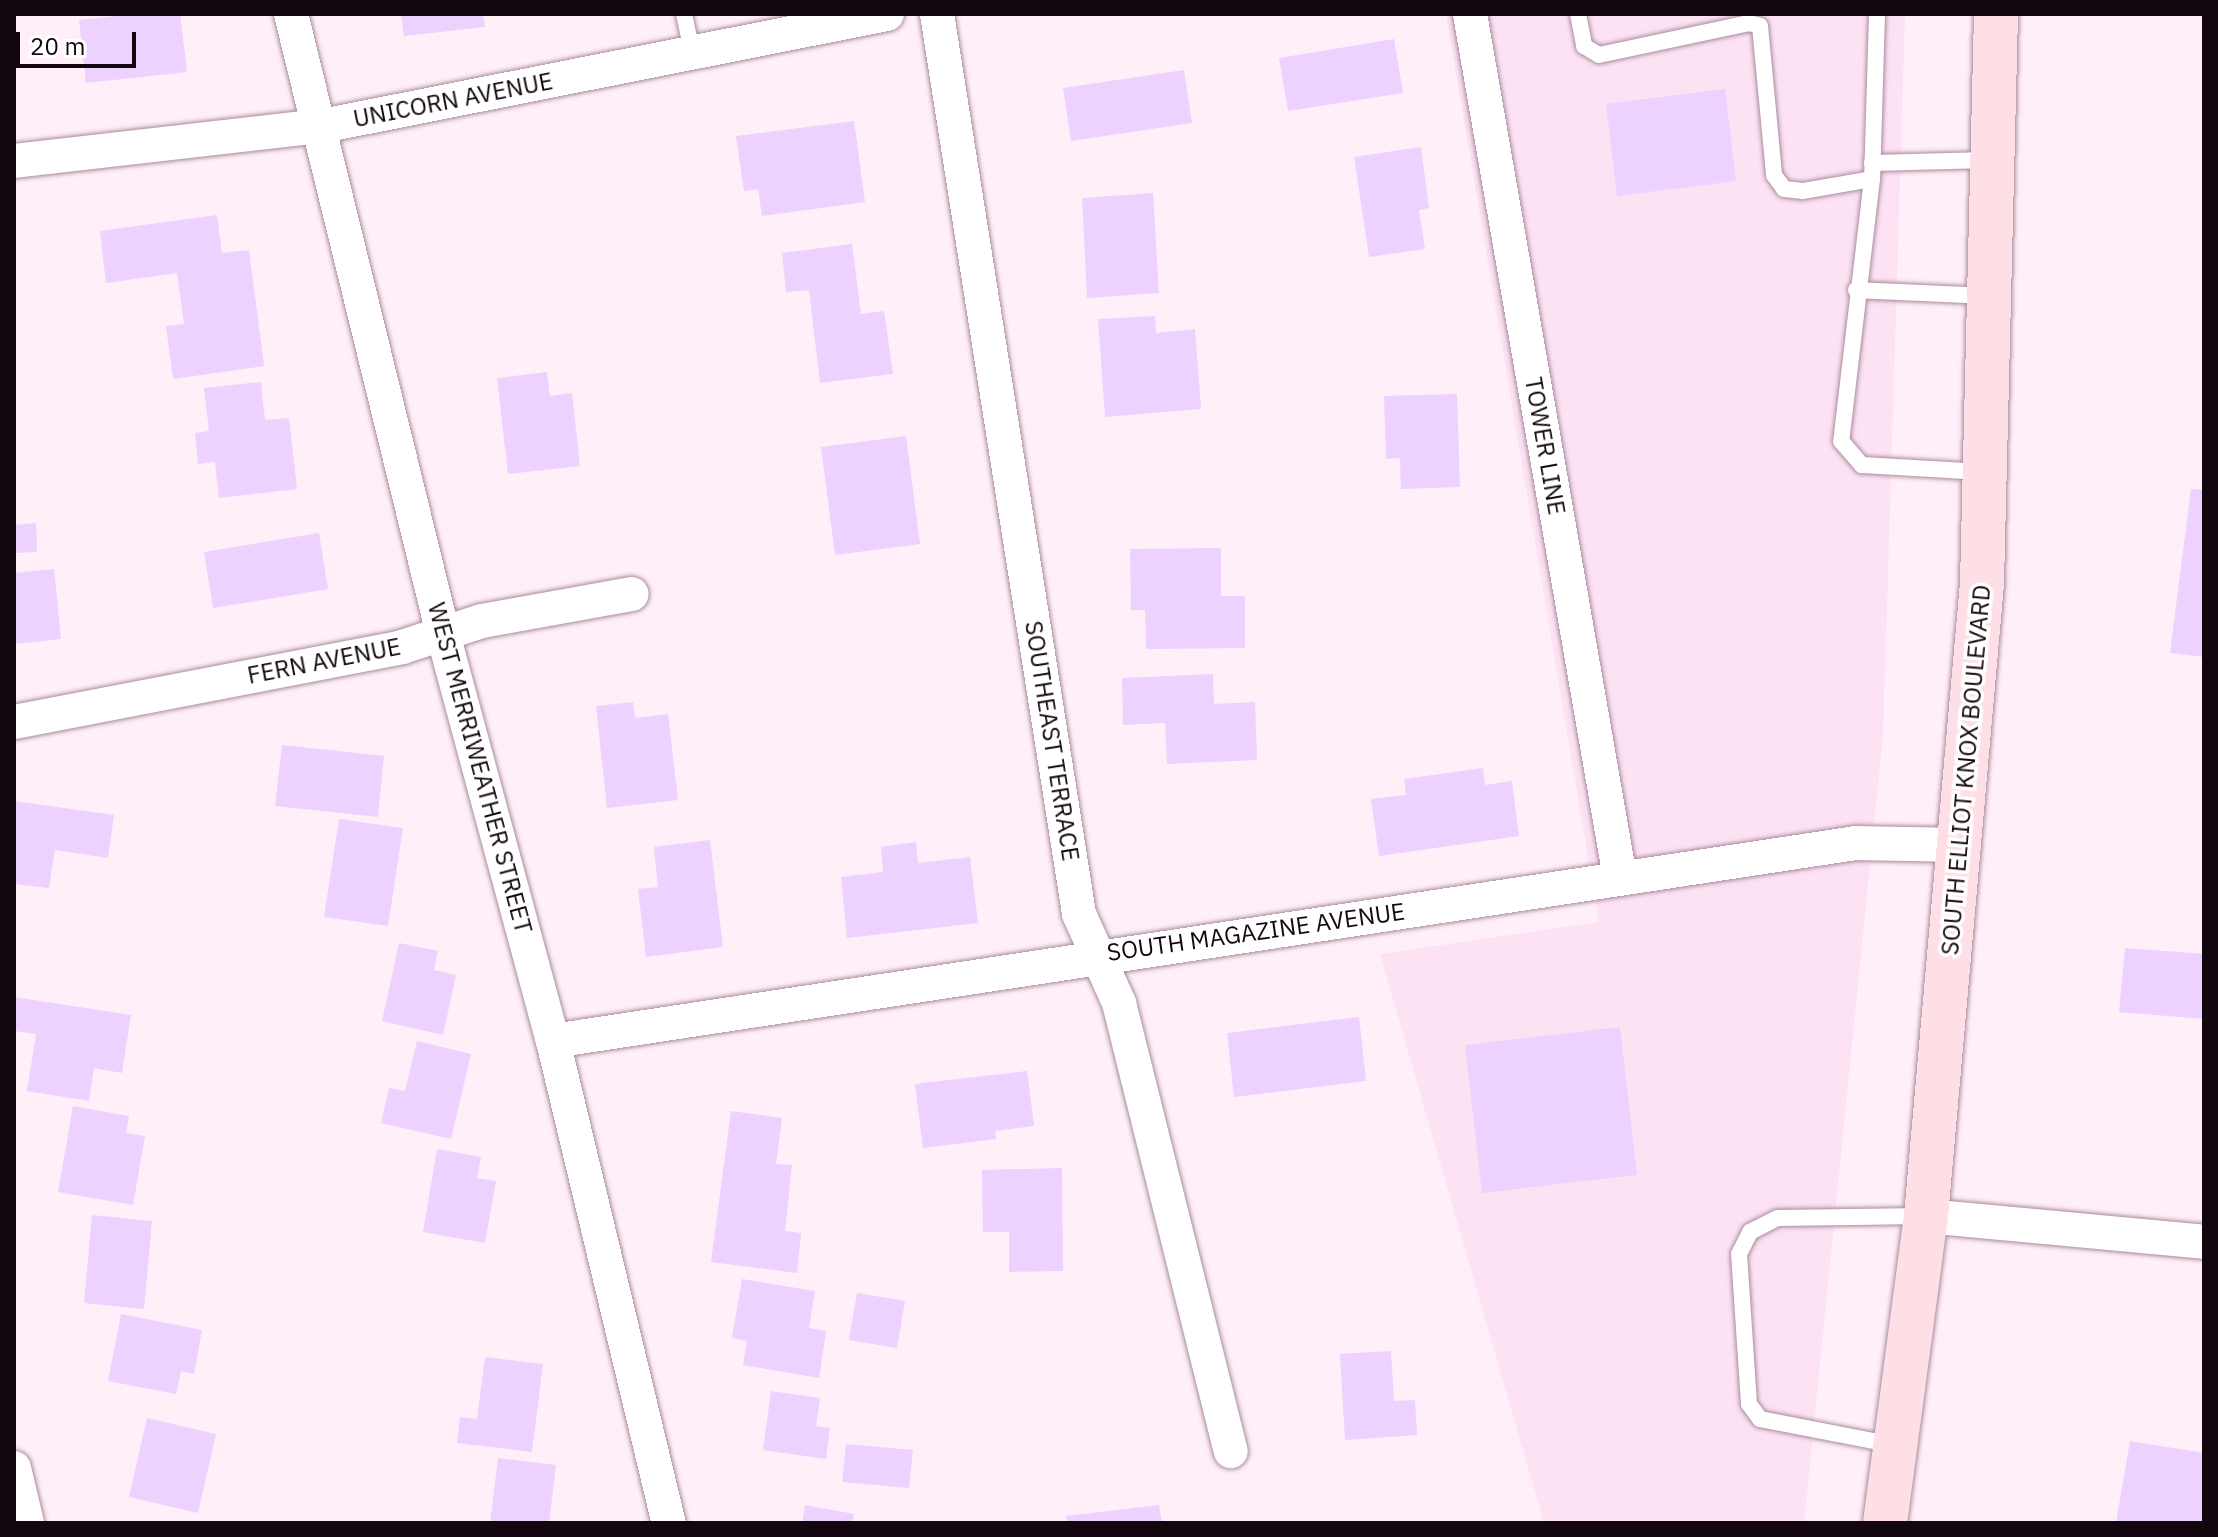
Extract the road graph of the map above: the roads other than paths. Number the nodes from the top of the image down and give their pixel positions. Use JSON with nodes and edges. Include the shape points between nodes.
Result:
{"nodes":[{"id":1,"x":291,"y":14,"type":"edge"},
{"id":2,"x":684,"y":14,"type":"edge"},
{"id":3,"x":887,"y":14,"type":"edge"},
{"id":4,"x":937,"y":14,"type":"edge"},
{"id":5,"x":1470,"y":14,"type":"edge"},
{"id":6,"x":1578,"y":14,"type":"edge"},
{"id":7,"x":1877,"y":14,"type":"edge"},
{"id":8,"x":1996,"y":14,"type":"edge"},
{"id":9,"x":692,"y":53,"type":"junction"},
{"id":10,"x":322,"y":126,"type":"junction"},
{"id":11,"x":1995,"y":159,"type":"junction"},
{"id":12,"x":14,"y":161,"type":"edge"},
{"id":13,"x":1872,"y":171,"type":"junction"},
{"id":14,"x":1856,"y":290,"type":"junction"},
{"id":15,"x":1992,"y":297,"type":"junction"},
{"id":16,"x":1986,"y":472,"type":"junction"},
{"id":17,"x":632,"y":594,"type":"dead end"},
{"id":18,"x":443,"y":634,"type":"junction"},
{"id":19,"x":14,"y":722,"type":"edge"},
{"id":20,"x":1960,"y":845,"type":"junction"},
{"id":21,"x":1620,"y":878,"type":"junction"},
{"id":22,"x":1097,"y":955,"type":"junction"},
{"id":23,"x":553,"y":1041,"type":"junction"},
{"id":24,"x":1926,"y":1216,"type":"junction"},
{"id":25,"x":2204,"y":1242,"type":"edge"},
{"id":26,"x":1896,"y":1446,"type":"junction"},
{"id":27,"x":1231,"y":1451,"type":"dead end"},
{"id":28,"x":14,"y":1468,"type":"edge"},
{"id":29,"x":27,"y":1523,"type":"edge"},
{"id":30,"x":669,"y":1523,"type":"edge"},
{"id":31,"x":1885,"y":1523,"type":"edge"}],
"edges":[{"from":1,"to":10,"type":"street","name":"WEST MERRIWEATHER STREET"},
{"from":2,"to":9,"type":"lane"},
{"from":3,"to":9,"type":"street","name":"UNICORN AVENUE"},
{"from":4,"to":22,"type":"street","name":"SOUTHEAST TERRACE","via":[[1079,914]]},
{"from":5,"to":21,"type":"street","name":"TOWER LINE"},
{"from":6,"to":13,"type":"lane","via":[[1584,46],[1599,55],[1749,23],[1760,26],[1774,175],[1784,189],[1803,191]]},
{"from":7,"to":13,"type":"lane"},
{"from":8,"to":11,"type":"main road","name":"SOUTH ELLIOT KNOX BOULEVARD"},
{"from":9,"to":10,"type":"street","name":"UNICORN AVENUE"},
{"from":10,"to":12,"type":"street","name":"UNICORN AVENUE"},
{"from":10,"to":18,"type":"street","name":"WEST MERRIWEATHER STREET"},
{"from":11,"to":13,"type":"lane"},
{"from":11,"to":15,"type":"main road","name":"SOUTH ELLIOT KNOX BOULEVARD"},
{"from":13,"to":14,"type":"lane"},
{"from":14,"to":15,"type":"lane"},
{"from":14,"to":16,"type":"lane","via":[[1841,441],[1862,465]]},
{"from":15,"to":16,"type":"main road","name":"SOUTH ELLIOT KNOX BOULEVARD"},
{"from":16,"to":20,"type":"main road","name":"SOUTH ELLIOT KNOX BOULEVARD"},
{"from":17,"to":18,"type":"street","name":"FERN AVENUE","via":[[482,621]]},
{"from":18,"to":19,"type":"street","name":"FERN AVENUE","via":[[402,647]]},
{"from":18,"to":23,"type":"street","name":"WEST MERRIWEATHER STREET"},
{"from":20,"to":21,"type":"street","name":"SOUTH MAGAZINE AVENUE","via":[[1877,841]]},
{"from":20,"to":24,"type":"main road","name":"SOUTH ELLIOT KNOX BOULEVARD"},
{"from":21,"to":22,"type":"street","name":"SOUTH MAGAZINE AVENUE"},
{"from":22,"to":23,"type":"street","name":"SOUTH MAGAZINE AVENUE"},
{"from":22,"to":27,"type":"street","name":"SOUTHEAST TERRACE","via":[[1119,1003]]},
{"from":23,"to":30,"type":"street","name":"WEST MERRIWEATHER STREET"},
{"from":24,"to":25,"type":"street"},
{"from":24,"to":26,"type":"main road","name":"SOUTH ELLIOT KNOX BOULEVARD"},
{"from":24,"to":26,"type":"lane","via":[[1778,1218],[1750,1232],[1739,1254],[1749,1404],[1760,1419]]},
{"from":26,"to":31,"type":"main road","name":"SOUTH ELLIOT KNOX BOULEVARD"},
{"from":28,"to":29,"type":"street"}]}
